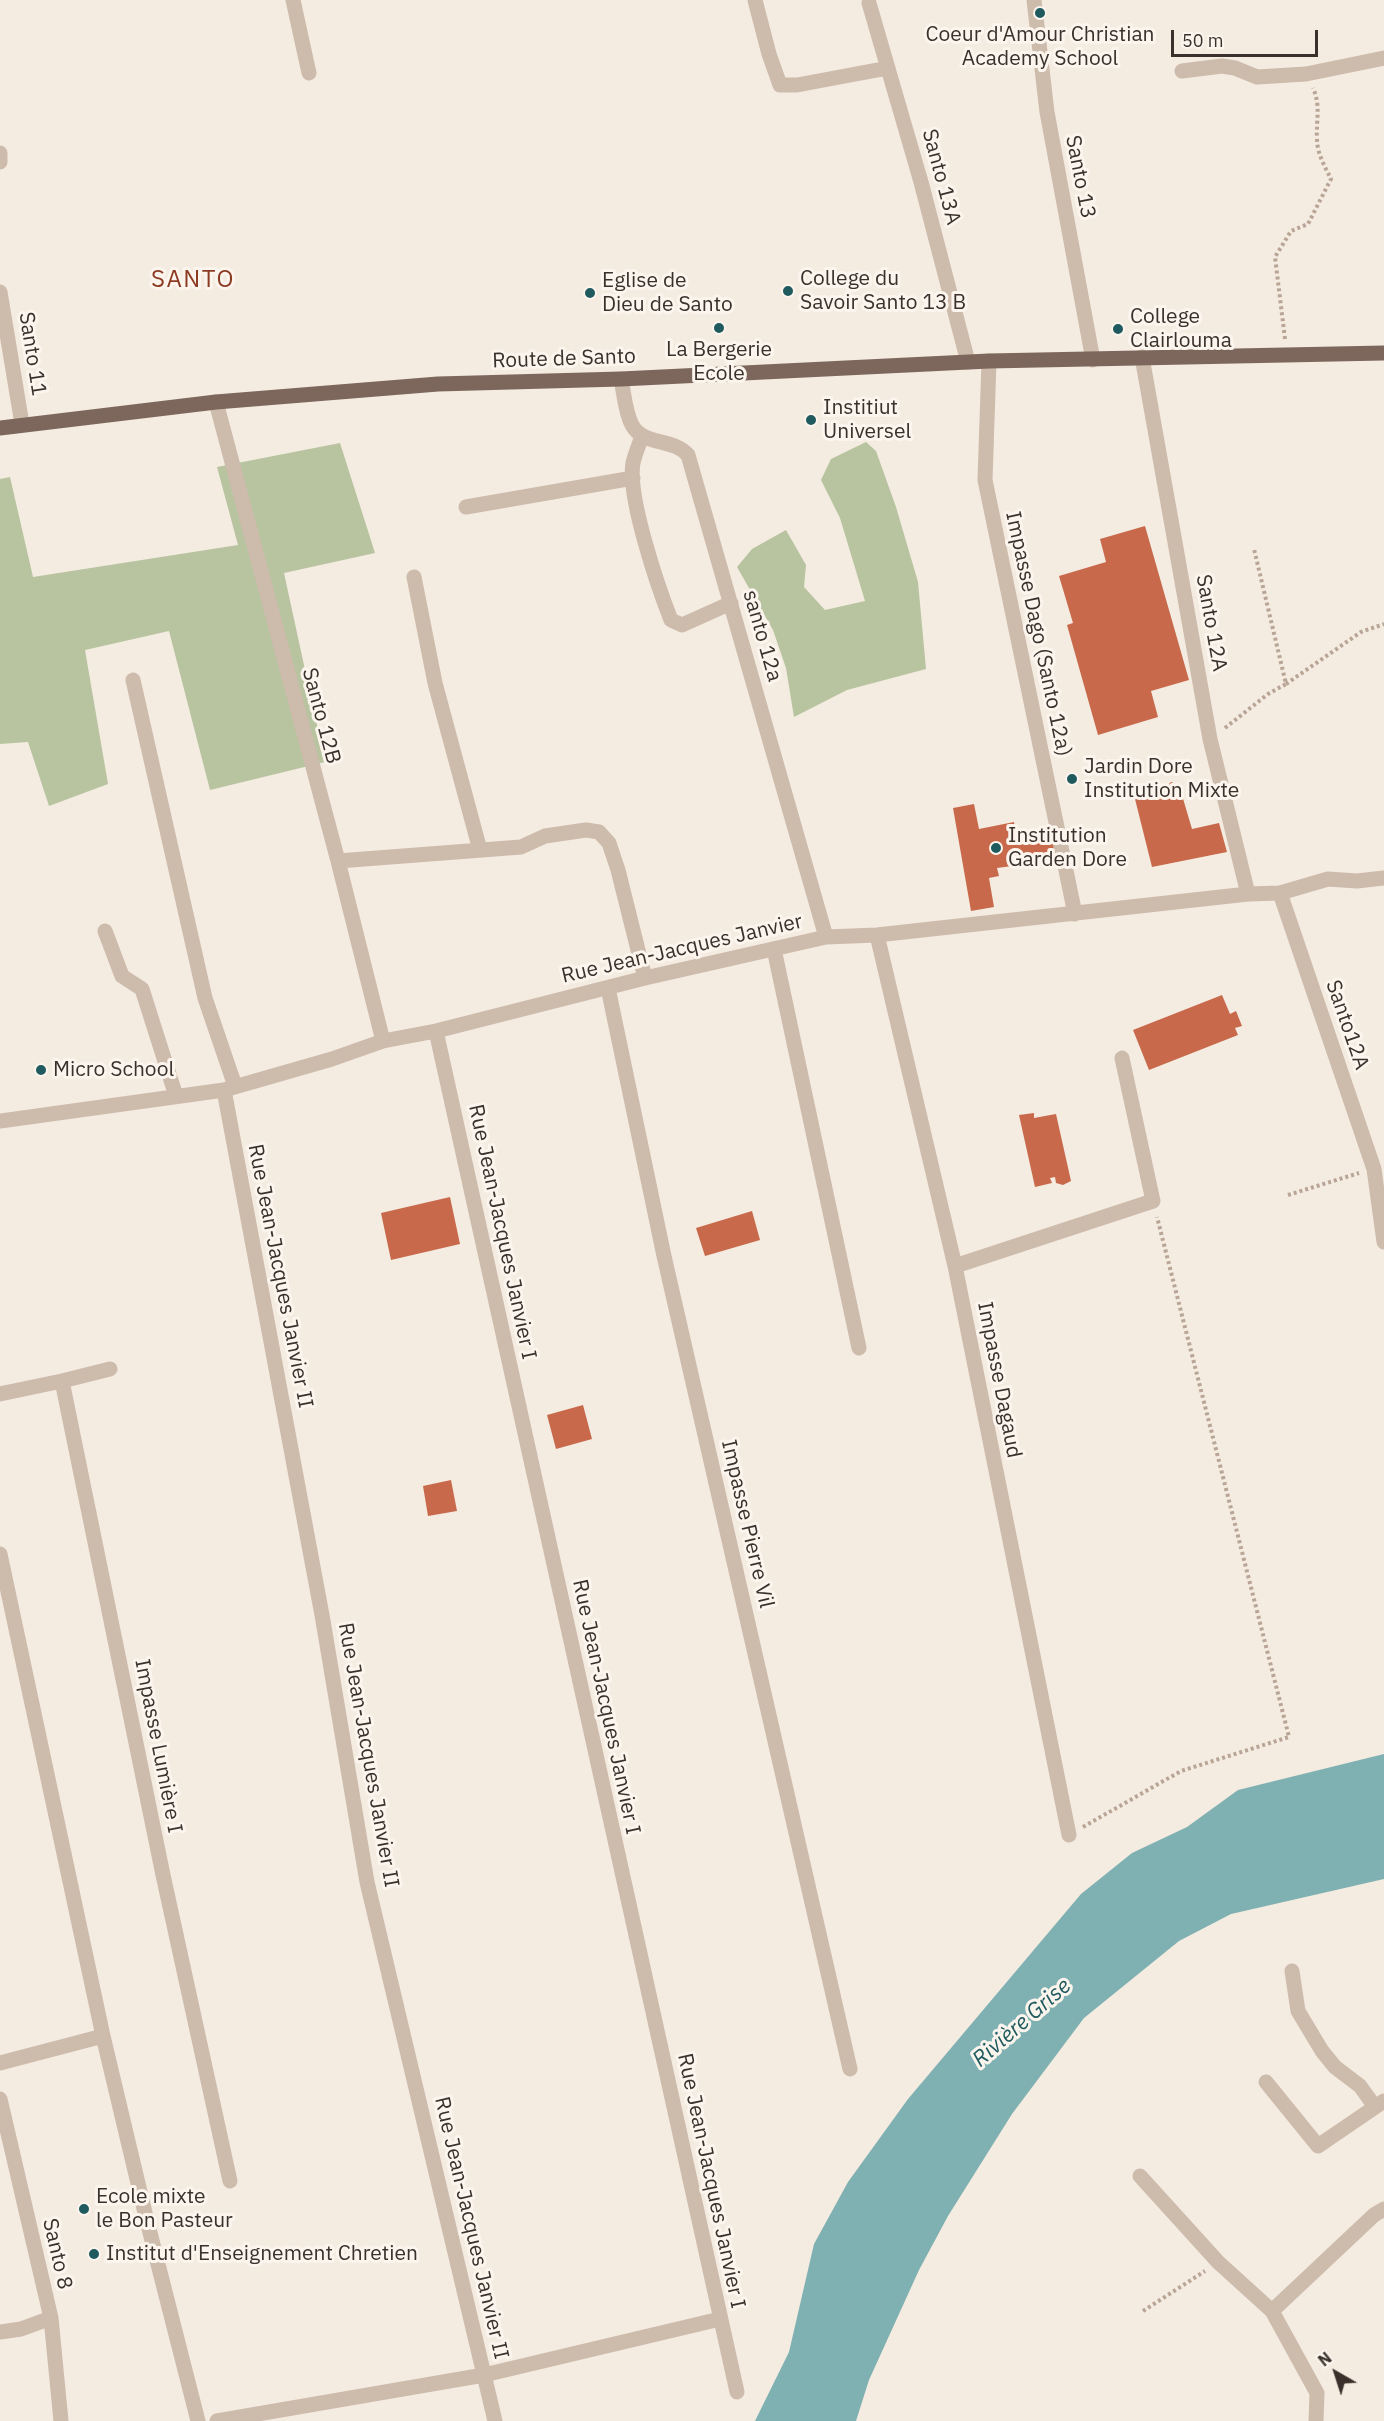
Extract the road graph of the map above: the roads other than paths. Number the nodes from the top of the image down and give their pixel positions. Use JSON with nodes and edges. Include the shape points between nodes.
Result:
{"nodes":[{"id":1,"x":293,"y":0,"type":"edge"},
{"id":2,"x":755,"y":0,"type":"edge"},
{"id":3,"x":1034,"y":0,"type":"edge"},
{"id":4,"x":869,"y":3,"type":"dead end"},
{"id":5,"x":1384,"y":58,"type":"edge"},
{"id":6,"x":888,"y":68,"type":"junction"},
{"id":7,"x":1182,"y":71,"type":"dead end"},
{"id":8,"x":309,"y":73,"type":"dead end"},
{"id":9,"x":0,"y":153,"type":"edge"},
{"id":10,"x":0,"y":162,"type":"edge"},
{"id":11,"x":0,"y":292,"type":"edge"},
{"id":12,"x":1384,"y":352,"type":"edge"},
{"id":13,"x":1143,"y":357,"type":"junction"},
{"id":14,"x":1094,"y":360,"type":"junction"},
{"id":15,"x":989,"y":361,"type":"junction"},
{"id":16,"x":968,"y":362,"type":"junction"},
{"id":17,"x":621,"y":379,"type":"junction"},
{"id":18,"x":216,"y":402,"type":"junction"},
{"id":19,"x":22,"y":423,"type":"junction"},
{"id":20,"x":0,"y":428,"type":"edge"},
{"id":21,"x":642,"y":436,"type":"junction"},
{"id":22,"x":633,"y":478,"type":"junction"},
{"id":23,"x":466,"y":507,"type":"dead end"},
{"id":24,"x":414,"y":577,"type":"dead end"},
{"id":25,"x":730,"y":603,"type":"junction"},
{"id":26,"x":134,"y":680,"type":"dead end"},
{"id":27,"x":480,"y":850,"type":"junction"},
{"id":28,"x":338,"y":861,"type":"junction"},
{"id":29,"x":1384,"y":878,"type":"edge"},
{"id":30,"x":1280,"y":893,"type":"junction"},
{"id":31,"x":1248,"y":894,"type":"junction"},
{"id":32,"x":1075,"y":914,"type":"junction"},
{"id":33,"x":105,"y":931,"type":"dead end"},
{"id":34,"x":877,"y":935,"type":"junction"},
{"id":35,"x":826,"y":937,"type":"junction"},
{"id":36,"x":774,"y":949,"type":"junction"},
{"id":37,"x":645,"y":978,"type":"junction"},
{"id":38,"x":608,"y":988,"type":"junction"},
{"id":39,"x":436,"y":1030,"type":"junction"},
{"id":40,"x":383,"y":1041,"type":"junction"},
{"id":41,"x":1122,"y":1058,"type":"dead end"},
{"id":42,"x":229,"y":1088,"type":"junction"},
{"id":43,"x":176,"y":1096,"type":"junction"},
{"id":44,"x":0,"y":1121,"type":"edge"},
{"id":45,"x":1384,"y":1242,"type":"edge"},
{"id":46,"x":955,"y":1266,"type":"junction"},
{"id":47,"x":859,"y":1348,"type":"dead end"},
{"id":48,"x":110,"y":1369,"type":"dead end"},
{"id":49,"x":62,"y":1381,"type":"junction"},
{"id":50,"x":0,"y":1394,"type":"edge"},
{"id":51,"x":0,"y":1554,"type":"edge"},
{"id":52,"x":1069,"y":1835,"type":"road end"},
{"id":53,"x":1292,"y":1971,"type":"dead end"},
{"id":54,"x":103,"y":2036,"type":"junction"},
{"id":55,"x":0,"y":2063,"type":"edge"},
{"id":56,"x":850,"y":2069,"type":"dead end"},
{"id":57,"x":1266,"y":2082,"type":"dead end"},
{"id":58,"x":0,"y":2099,"type":"edge"},
{"id":59,"x":1379,"y":2104,"type":"edge"},
{"id":60,"x":1140,"y":2176,"type":"dead end"},
{"id":61,"x":230,"y":2181,"type":"dead end"},
{"id":62,"x":1384,"y":2209,"type":"edge"},
{"id":63,"x":1272,"y":2311,"type":"junction"},
{"id":64,"x":51,"y":2318,"type":"junction"},
{"id":65,"x":720,"y":2319,"type":"junction"},
{"id":66,"x":0,"y":2332,"type":"edge"},
{"id":67,"x":484,"y":2375,"type":"junction"},
{"id":68,"x":737,"y":2392,"type":"dead end"},
{"id":69,"x":61,"y":2421,"type":"edge"},
{"id":70,"x":198,"y":2421,"type":"edge"},
{"id":71,"x":217,"y":2421,"type":"edge"},
{"id":72,"x":495,"y":2421,"type":"edge"},
{"id":73,"x":1316,"y":2421,"type":"edge"}],
"edges":[{"from":1,"to":8,"type":"street"},
{"from":2,"to":6,"type":"street","via":[[780,85]]},
{"from":3,"to":14,"type":"street","name":"Santo 13","via":[[1047,112]]},
{"from":4,"to":6,"type":"street","name":"Santo 13A"},
{"from":5,"to":7,"type":"street","via":[[1306,74],[1257,77],[1222,66]]},
{"from":6,"to":16,"type":"street","name":"Santo 13A"},
{"from":9,"to":10,"type":"street"},
{"from":11,"to":19,"type":"street","name":"Santo 11"},
{"from":12,"to":13,"type":"main road","name":"Route de Santo"},
{"from":13,"to":14,"type":"main road","name":"Route de Santo"},
{"from":13,"to":31,"type":"street","name":"Santo 12A","via":[[1210,739]]},
{"from":14,"to":15,"type":"main road","name":"Route de Santo"},
{"from":15,"to":16,"type":"main road","name":"Route de Santo"},
{"from":15,"to":32,"type":"street","name":"Impasse Dago (Santo 12a)","via":[[984,480]]},
{"from":16,"to":17,"type":"main road","name":"Route de Santo"},
{"from":17,"to":18,"type":"main road","name":"Route de Santo","via":[[438,384]]},
{"from":17,"to":21,"type":"street","via":[[632,425]]},
{"from":18,"to":19,"type":"main road","name":"Route de Santo"},
{"from":18,"to":28,"type":"street","name":"Santo 12B"},
{"from":19,"to":20,"type":"main road","name":"Route de Santo"},
{"from":21,"to":22,"type":"street"},
{"from":21,"to":25,"type":"street","name":"santo 12a","via":[[682,448],[688,455]]},
{"from":22,"to":23,"type":"street"},
{"from":22,"to":25,"type":"street","via":[[651,560],[671,620],[682,625]]},
{"from":24,"to":27,"type":"street","via":[[435,682]]},
{"from":25,"to":35,"type":"street","name":"santo 12a"},
{"from":26,"to":42,"type":"street","name":"Rue Jean-Jacques Janvier II"},
{"from":27,"to":28,"type":"street"},
{"from":27,"to":37,"type":"street","via":[[521,847],[545,836],[585,830],[599,832],[609,843],[618,870]]},
{"from":28,"to":40,"type":"street","name":"Santo 12B"},
{"from":29,"to":30,"type":"street","name":"Rue Jean-Jacques Janvier","via":[[1328,879]]},
{"from":30,"to":31,"type":"street","name":"Rue Jean-Jacques Janvier"},
{"from":30,"to":45,"type":"street","name":"Santo12A","via":[[1374,1169]]},
{"from":31,"to":32,"type":"street","name":"Rue Jean-Jacques Janvier"},
{"from":32,"to":34,"type":"street","name":"Rue Jean-Jacques Janvier"},
{"from":33,"to":43,"type":"street","via":[[122,976],[142,989]]},
{"from":34,"to":35,"type":"street","name":"Rue Jean-Jacques Janvier"},
{"from":34,"to":46,"type":"street","name":"Impasse Dagaud"},
{"from":35,"to":36,"type":"street","name":"Rue Jean-Jacques Janvier"},
{"from":36,"to":37,"type":"street","name":"Rue Jean-Jacques Janvier"},
{"from":36,"to":47,"type":"street"},
{"from":37,"to":38,"type":"street","name":"Rue Jean-Jacques Janvier"},
{"from":38,"to":39,"type":"street","name":"Rue Jean-Jacques Janvier"},
{"from":38,"to":56,"type":"street","name":"Impasse Pierre Vil","via":[[664,1256]]},
{"from":39,"to":40,"type":"street","name":"Rue Jean-Jacques Janvier"},
{"from":39,"to":65,"type":"street","name":"Rue Jean-Jacques Janvier I"},
{"from":40,"to":42,"type":"street","name":"Rue Jean-Jacques Janvier"},
{"from":41,"to":46,"type":"street","via":[[1153,1201]]},
{"from":42,"to":43,"type":"street","name":"Rue Jean-Jacques Janvier"},
{"from":42,"to":67,"type":"street","name":"Rue Jean-Jacques Janvier II","via":[[367,1882]]},
{"from":43,"to":44,"type":"street","name":"Rue Jean-Jacques Janvier"},
{"from":46,"to":52,"type":"street","name":"Impasse Dagaud"},
{"from":48,"to":49,"type":"street"},
{"from":49,"to":50,"type":"street"},
{"from":49,"to":61,"type":"street","name":"Impasse Lumière I","via":[[162,1875]]},
{"from":51,"to":54,"type":"street"},
{"from":53,"to":59,"type":"street","via":[[1299,2011],[1322,2051]]},
{"from":54,"to":55,"type":"street"},
{"from":54,"to":70,"type":"street"},
{"from":57,"to":59,"type":"street","via":[[1318,2146]]},
{"from":58,"to":64,"type":"street","name":"Santo 8"},
{"from":60,"to":63,"type":"street","via":[[1218,2262]]},
{"from":62,"to":63,"type":"street"},
{"from":63,"to":73,"type":"street","via":[[1317,2393]]},
{"from":64,"to":66,"type":"street"},
{"from":64,"to":69,"type":"street","name":"Santo 8"},
{"from":65,"to":67,"type":"street"},
{"from":65,"to":68,"type":"street","name":"Rue Jean-Jacques Janvier I"},
{"from":67,"to":71,"type":"street"},
{"from":67,"to":72,"type":"street","name":"Rue Jean-Jacques Janvier II"}]}
